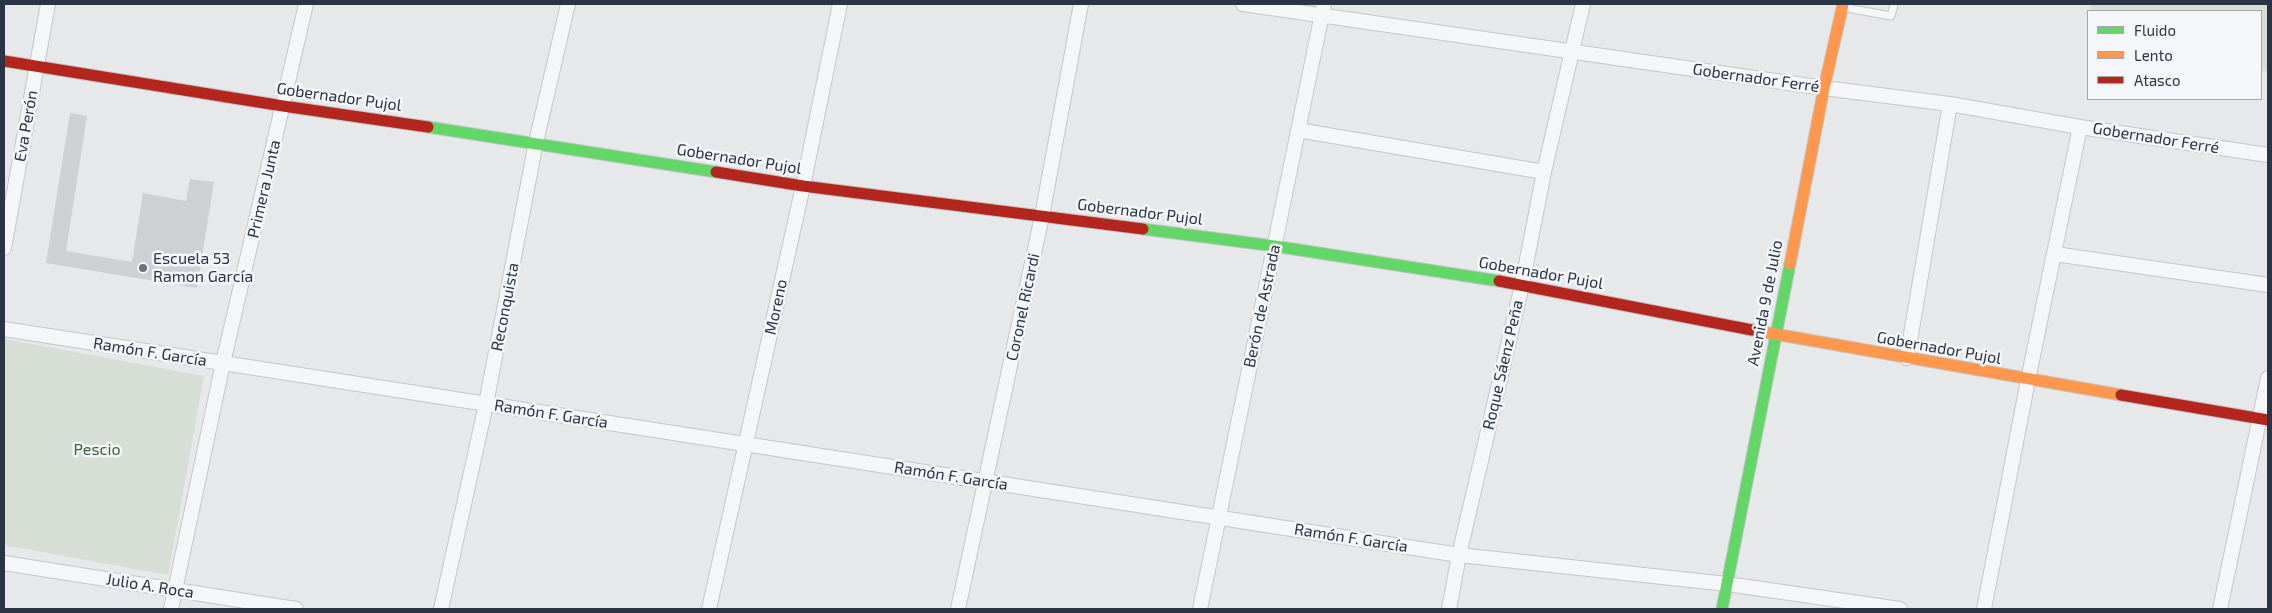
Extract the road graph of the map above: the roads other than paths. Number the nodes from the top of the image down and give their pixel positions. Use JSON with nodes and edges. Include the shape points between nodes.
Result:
{"nodes":[{"id":1,"x":48,"y":4,"type":"edge"},
{"id":2,"x":306,"y":4,"type":"edge"},
{"id":3,"x":568,"y":4,"type":"edge"},
{"id":4,"x":840,"y":4,"type":"edge"},
{"id":5,"x":1081,"y":4,"type":"edge"},
{"id":6,"x":1242,"y":4,"type":"edge"},
{"id":7,"x":1583,"y":4,"type":"edge"},
{"id":8,"x":1894,"y":4,"type":"edge"},
{"id":9,"x":1843,"y":6,"type":"edge"},
{"id":10,"x":1323,"y":9,"type":"edge"},
{"id":11,"x":1573,"y":51,"type":"junction"},
{"id":12,"x":4,"y":61,"type":"edge"},
{"id":13,"x":36,"y":67,"type":"junction"},
{"id":14,"x":1824,"y":88,"type":"junction"},
{"id":15,"x":1950,"y":104,"type":"junction"},
{"id":16,"x":283,"y":106,"type":"junction"},
{"id":17,"x":2080,"y":127,"type":"junction"},
{"id":18,"x":1298,"y":130,"type":"junction"},
{"id":19,"x":536,"y":142,"type":"junction"},
{"id":20,"x":2268,"y":155,"type":"edge"},
{"id":21,"x":1544,"y":172,"type":"junction"},
{"id":22,"x":803,"y":186,"type":"junction"},
{"id":23,"x":1042,"y":216,"type":"junction"},
{"id":24,"x":1274,"y":246,"type":"junction"},
{"id":25,"x":4,"y":248,"type":"edge"},
{"id":26,"x":2055,"y":254,"type":"junction"},
{"id":27,"x":1522,"y":284,"type":"junction"},
{"id":28,"x":2268,"y":285,"type":"edge"},
{"id":29,"x":4,"y":329,"type":"edge"},
{"id":30,"x":1776,"y":335,"type":"junction"},
{"id":31,"x":1907,"y":358,"type":"junction"},
{"id":32,"x":223,"y":363,"type":"junction"},
{"id":33,"x":2268,"y":378,"type":"edge"},
{"id":34,"x":2028,"y":380,"type":"junction"},
{"id":35,"x":486,"y":404,"type":"junction"},
{"id":36,"x":2264,"y":420,"type":"edge"},
{"id":37,"x":746,"y":444,"type":"junction"},
{"id":38,"x":986,"y":481,"type":"junction"},
{"id":39,"x":1219,"y":518,"type":"junction"},
{"id":40,"x":1459,"y":555,"type":"junction"},
{"id":41,"x":4,"y":563,"type":"edge"},
{"id":42,"x":1728,"y":584,"type":"junction"},
{"id":43,"x":175,"y":590,"type":"junction"},
{"id":44,"x":171,"y":609,"type":"edge"},
{"id":45,"x":296,"y":609,"type":"edge"},
{"id":46,"x":441,"y":609,"type":"edge"},
{"id":47,"x":709,"y":609,"type":"edge"},
{"id":48,"x":958,"y":609,"type":"edge"},
{"id":49,"x":1200,"y":609,"type":"edge"},
{"id":50,"x":1449,"y":609,"type":"edge"},
{"id":51,"x":1722,"y":609,"type":"edge"},
{"id":52,"x":1900,"y":609,"type":"edge"},
{"id":53,"x":1984,"y":609,"type":"edge"},
{"id":54,"x":2220,"y":609,"type":"edge"}],
"edges":[{"from":1,"to":13,"type":"street","name":"Eva Perón"},
{"from":2,"to":16,"type":"street","name":"Primera Junta"},
{"from":3,"to":19,"type":"street","name":"Reconquista"},
{"from":4,"to":22,"type":"street","name":"Moreno"},
{"from":5,"to":23,"type":"street","name":"Coronel Ricardi"},
{"from":6,"to":10,"type":"street","name":"Gobernador Ferré"},
{"from":7,"to":11,"type":"street","name":"Roque Sáenz Peña"},
{"from":8,"to":9,"type":"lane","via":[[1891,16]]},
{"from":9,"to":14,"type":"main road","name":"Avenida 9 de Julio"},
{"from":10,"to":11,"type":"street","name":"Gobernador Ferré"},
{"from":10,"to":18,"type":"street","name":"Berón de Astrada"},
{"from":11,"to":14,"type":"street","name":"Gobernador Ferré"},
{"from":11,"to":21,"type":"street","name":"Roque Sáenz Peña"},
{"from":12,"to":13,"type":"main road","name":"Gobernador Pujol"},
{"from":13,"to":16,"type":"main road","name":"Gobernador Pujol"},
{"from":13,"to":25,"type":"street","name":"Eva Perón"},
{"from":14,"to":15,"type":"street","name":"Gobernador Ferré"},
{"from":14,"to":30,"type":"main road","name":"Avenida 9 de Julio"},
{"from":15,"to":17,"type":"street","name":"Gobernador Ferré"},
{"from":15,"to":31,"type":"street"},
{"from":16,"to":19,"type":"main road","name":"Gobernador Pujol"},
{"from":16,"to":32,"type":"street","name":"Primera Junta"},
{"from":17,"to":20,"type":"street","name":"Gobernador Ferré"},
{"from":17,"to":26,"type":"street"},
{"from":18,"to":21,"type":"street"},
{"from":18,"to":24,"type":"street","name":"Berón de Astrada"},
{"from":19,"to":22,"type":"main road","name":"Gobernador Pujol"},
{"from":19,"to":35,"type":"street","name":"Reconquista"},
{"from":21,"to":27,"type":"street","name":"Roque Sáenz Peña"},
{"from":22,"to":23,"type":"main road","name":"Gobernador Pujol"},
{"from":22,"to":37,"type":"street","name":"Moreno"},
{"from":23,"to":24,"type":"main road","name":"Gobernador Pujol"},
{"from":23,"to":38,"type":"street","name":"Coronel Ricardi"},
{"from":24,"to":27,"type":"main road","name":"Gobernador Pujol"},
{"from":24,"to":39,"type":"street","name":"Berón de Astrada"},
{"from":26,"to":28,"type":"street"},
{"from":26,"to":34,"type":"street"},
{"from":27,"to":30,"type":"main road","name":"Gobernador Pujol"},
{"from":27,"to":40,"type":"street","name":"Roque Sáenz Peña"},
{"from":29,"to":32,"type":"street","name":"Ramón F. García"},
{"from":30,"to":31,"type":"main road","name":"Gobernador Pujol"},
{"from":30,"to":42,"type":"main road","name":"Avenida 9 de Julio"},
{"from":31,"to":34,"type":"main road","name":"Gobernador Pujol"},
{"from":32,"to":35,"type":"street","name":"Ramón F. García"},
{"from":32,"to":43,"type":"street","name":"Primera Junta"},
{"from":33,"to":36,"type":"street"},
{"from":34,"to":36,"type":"main road","name":"Gobernador Pujol"},
{"from":34,"to":53,"type":"street"},
{"from":35,"to":37,"type":"street","name":"Ramón F. García"},
{"from":35,"to":46,"type":"street","name":"Reconquista"},
{"from":36,"to":54,"type":"street"},
{"from":37,"to":38,"type":"street","name":"Ramón F. García"},
{"from":37,"to":47,"type":"street","name":"Moreno"},
{"from":38,"to":39,"type":"street","name":"Ramón F. García"},
{"from":38,"to":48,"type":"street","name":"Coronel Ricardi"},
{"from":39,"to":40,"type":"street","name":"Ramón F. García"},
{"from":39,"to":49,"type":"street","name":"Berón de Astrada"},
{"from":40,"to":42,"type":"street","name":"Ramón F. García"},
{"from":40,"to":50,"type":"street","name":"Roque Sáenz Peña"},
{"from":41,"to":43,"type":"street","name":"Julio A. Roca"},
{"from":42,"to":51,"type":"main road","name":"Avenida 9 de Julio"},
{"from":42,"to":52,"type":"street","name":"Ramón F. García"},
{"from":43,"to":44,"type":"street","name":"Primera Junta"},
{"from":43,"to":45,"type":"street","name":"Julio A. Roca"}]}
